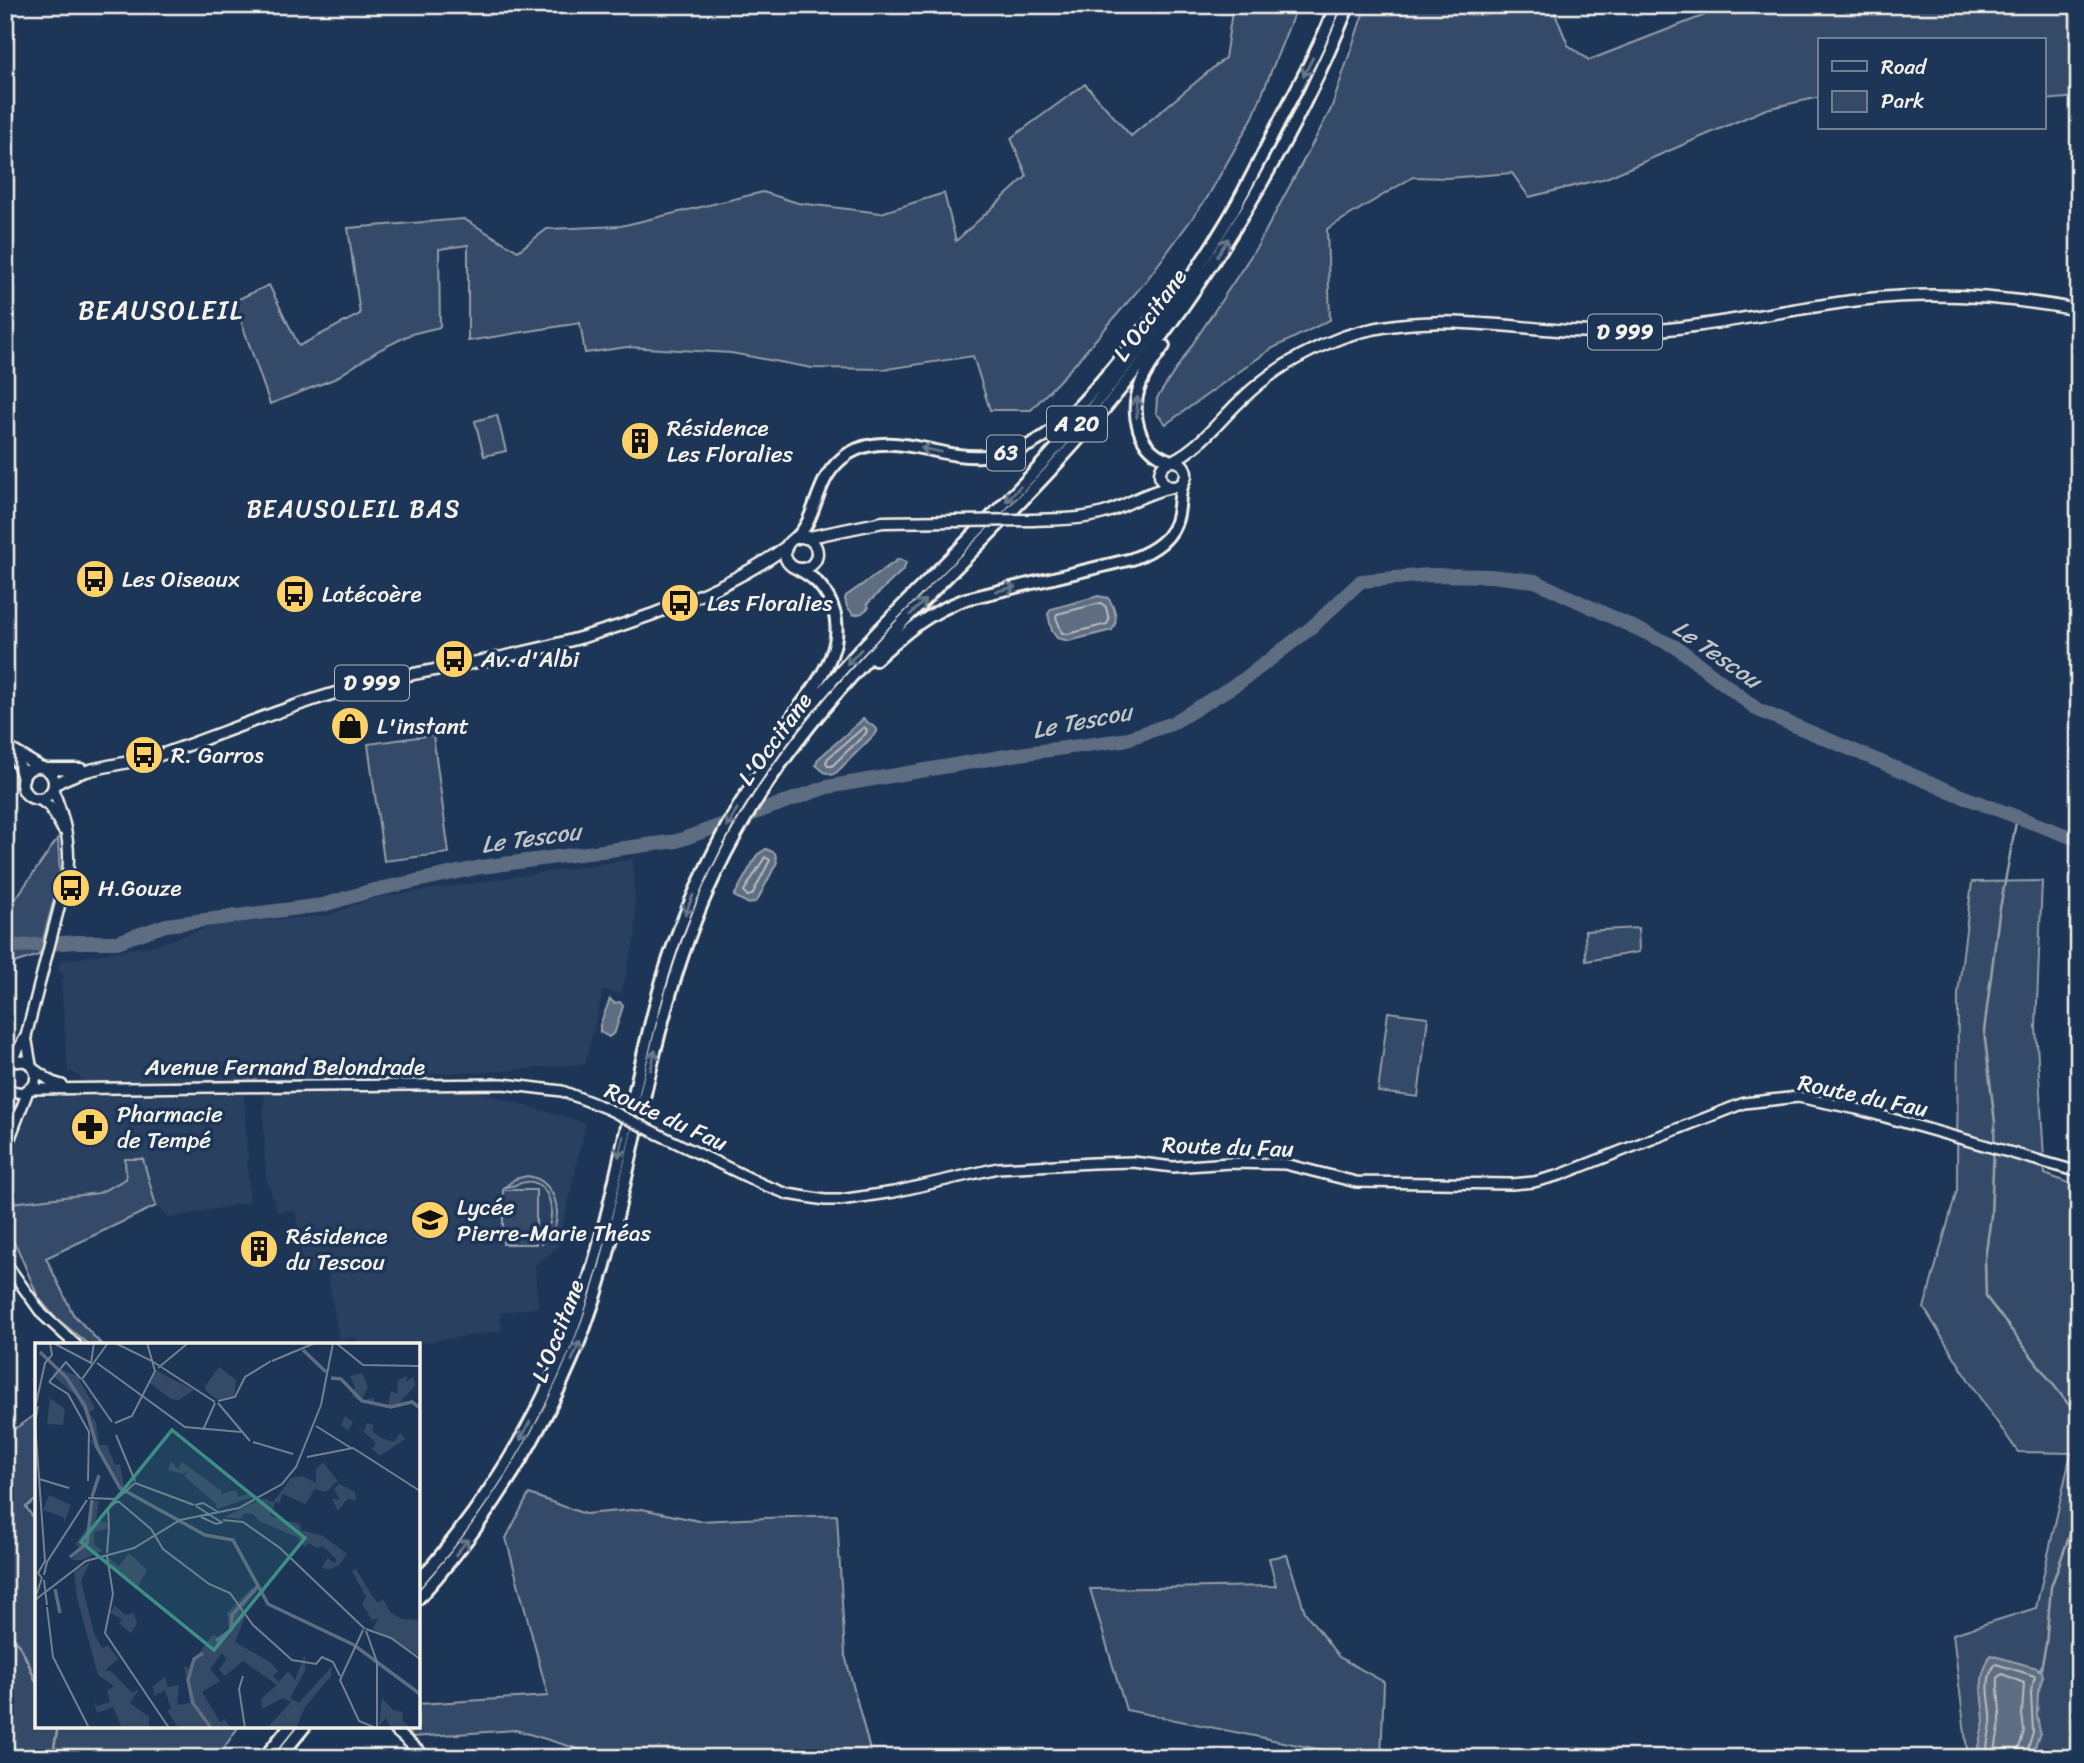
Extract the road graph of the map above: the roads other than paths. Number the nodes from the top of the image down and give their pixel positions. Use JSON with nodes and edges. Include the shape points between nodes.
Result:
{"nodes":[{"id":1,"x":1336,"y":5,"type":"edge"},
{"id":2,"x":1349,"y":5,"type":"edge"},
{"id":3,"x":1197,"y":278,"type":"junction"},
{"id":4,"x":2079,"y":310,"type":"edge"},
{"id":5,"x":1206,"y":437,"type":"junction"},
{"id":6,"x":1172,"y":460,"type":"junction"},
{"id":7,"x":1159,"y":473,"type":"junction"},
{"id":8,"x":1185,"y":477,"type":"junction"},
{"id":9,"x":1171,"y":487,"type":"junction"},
{"id":10,"x":1129,"y":502,"type":"junction"},
{"id":11,"x":839,"y":530,"type":"junction"},
{"id":12,"x":796,"y":541,"type":"junction"},
{"id":13,"x":817,"y":556,"type":"junction"},
{"id":14,"x":760,"y":564,"type":"junction"},
{"id":15,"x":796,"y":568,"type":"junction"},
{"id":16,"x":828,"y":701,"type":"junction"},
{"id":17,"x":5,"y":746,"type":"edge"},
{"id":18,"x":43,"y":768,"type":"junction"},
{"id":19,"x":99,"y":769,"type":"junction"},
{"id":20,"x":760,"y":772,"type":"junction"},
{"id":21,"x":23,"y":779,"type":"junction"},
{"id":22,"x":53,"y":788,"type":"junction"},
{"id":23,"x":39,"y":799,"type":"junction"},
{"id":24,"x":68,"y":840,"type":"junction"},
{"id":25,"x":26,"y":1036,"type":"junction"},
{"id":26,"x":8,"y":1065,"type":"edge"},
{"id":27,"x":33,"y":1067,"type":"junction"},
{"id":28,"x":503,"y":1084,"type":"joint"},
{"id":29,"x":67,"y":1087,"type":"junction"},
{"id":30,"x":8,"y":1089,"type":"edge"},
{"id":31,"x":29,"y":1090,"type":"junction"},
{"id":32,"x":17,"y":1117,"type":"junction"},
{"id":33,"x":5,"y":1151,"type":"edge"},
{"id":34,"x":2079,"y":1172,"type":"edge"},
{"id":35,"x":5,"y":1262,"type":"edge"},
{"id":36,"x":74,"y":1343,"type":"edge"},
{"id":37,"x":420,"y":1580,"type":"edge"},
{"id":38,"x":420,"y":1597,"type":"edge"},
{"id":39,"x":288,"y":1728,"type":"edge"},
{"id":40,"x":303,"y":1728,"type":"edge"},
{"id":41,"x":392,"y":1728,"type":"edge"},
{"id":42,"x":264,"y":1758,"type":"edge"},
{"id":43,"x":279,"y":1758,"type":"edge"},
{"id":44,"x":427,"y":1758,"type":"edge"}],
"edges":[{"from":1,"to":3,"type":"highway","name":"L'Occitane","number":"A 20","one_way":true},
{"from":3,"to":2,"type":"highway","name":"L'Occitane","number":"A 20","one_way":true,"via":[[1238,225],[1272,164]]},
{"from":6,"to":3,"type":"highway","one_way":true,"via":[[1155,454],[1143,440],[1137,396]]},
{"from":3,"to":12,"type":"highway","number":"63","one_way":true,"via":[[1048,435],[1023,448],[987,456],[895,444],[858,449],[827,476]]},
{"from":16,"to":3,"type":"highway","name":"L'Occitane","number":"A 20","one_way":true,"via":[[1072,447],[1141,364]]},
{"from":3,"to":20,"type":"highway","name":"L'Occitane","number":"A 20","one_way":true,"via":[[1064,439],[820,694]]},
{"from":4,"to":5,"type":"main road","number":"D 999","via":[[2004,299],[1929,296],[1870,299],[1697,326],[1625,332],[1565,332],[1451,321],[1396,324],[1349,335],[1294,360],[1244,397]]},
{"from":5,"to":6,"type":"main road","number":"D 999"},
{"from":5,"to":8,"type":"main road","number":"D 999"},
{"from":6,"to":7,"type":"main road","via":[[1162,465]]},
{"from":6,"to":8,"type":"main road","via":[[1181,463]]},
{"from":7,"to":9,"type":"main road","via":[[1162,483]]},
{"from":7,"to":10,"type":"main road","number":"D 999"},
{"from":8,"to":9,"type":"main road"},
{"from":16,"to":8,"type":"highway","one_way":true,"via":[[914,625],[947,605],[1132,559],[1156,548],[1177,520]]},
{"from":9,"to":10,"type":"main road","number":"D 999"},
{"from":10,"to":11,"type":"main road","number":"D 999","bridge":true,"via":[[1087,517],[883,522]]},
{"from":11,"to":12,"type":"main road","number":"D 999"},
{"from":11,"to":13,"type":"main road","via":[[825,541]]},
{"from":12,"to":13,"type":"main road","via":[[815,544]]},
{"from":12,"to":14,"type":"main road","number":"D 999"},
{"from":12,"to":15,"type":"main road","via":[[786,558]]},
{"from":13,"to":15,"type":"main road","via":[[812,565]]},
{"from":14,"to":15,"type":"main road"},
{"from":14,"to":19,"type":"main road","number":"D 999","via":[[692,598],[581,637],[367,684],[149,759]]},
{"from":15,"to":20,"type":"highway","via":[[820,583],[832,605],[835,642],[825,670]]},
{"from":38,"to":16,"type":"highway","name":"L'Occitane","number":"A 20","one_way":true,"via":[[501,1494],[547,1415],[579,1344],[607,1255],[675,975],[700,908],[763,788]]},
{"from":17,"to":18,"type":"main road"},
{"from":17,"to":21,"type":"main road"},
{"from":18,"to":19,"type":"main road","number":"D 999"},
{"from":18,"to":21,"type":"main road","via":[[31,769]]},
{"from":18,"to":22,"type":"main road","via":[[53,776]]},
{"from":19,"to":22,"type":"main road","number":"D 999","via":[[65,778]]},
{"from":20,"to":37,"type":"highway","name":"L'Occitane","number":"A 20","one_way":true,"via":[[718,843],[664,972],[594,1263],[568,1340],[537,1410],[491,1489]]},
{"from":21,"to":23,"type":"main road","via":[[26,793]]},
{"from":22,"to":23,"type":"main road"},
{"from":22,"to":24,"type":"street"},
{"from":23,"to":24,"type":"street","via":[[53,811]]},
{"from":24,"to":25,"type":"street","via":[[69,866]]},
{"from":25,"to":26,"type":"street"},
{"from":25,"to":27,"type":"street"},
{"from":26,"to":27,"type":"street","name":"Avenue Fernand Belondrade","via":[[18,1060]]},
{"from":27,"to":29,"type":"street","name":"Avenue Fernand Belondrade"},
{"from":27,"to":31,"type":"street","via":[[36,1080]]},
{"from":28,"to":29,"type":"street","name":"Avenue Fernand Belondrade"},
{"from":28,"to":34,"type":"street","name":"Route du Fau","bridge":true,"via":[[562,1091],[764,1185],[788,1194],[832,1200],[894,1192],[998,1168],[1093,1163],[1173,1167],[1285,1164],[1356,1182],[1534,1182],[1592,1164],[1744,1103],[1798,1097]]},
{"from":29,"to":31,"type":"street","name":"Avenue Fernand Belondrade"},
{"from":30,"to":31,"type":"street","name":"Avenue Fernand Belondrade","via":[[17,1093]]},
{"from":30,"to":32,"type":"street"},
{"from":31,"to":32,"type":"street"},
{"from":32,"to":33,"type":"street"},
{"from":35,"to":36,"type":"street","via":[[42,1314]]},
{"from":39,"to":42,"type":"highway"},
{"from":40,"to":43,"type":"highway"},
{"from":41,"to":44,"type":"street"}]}
